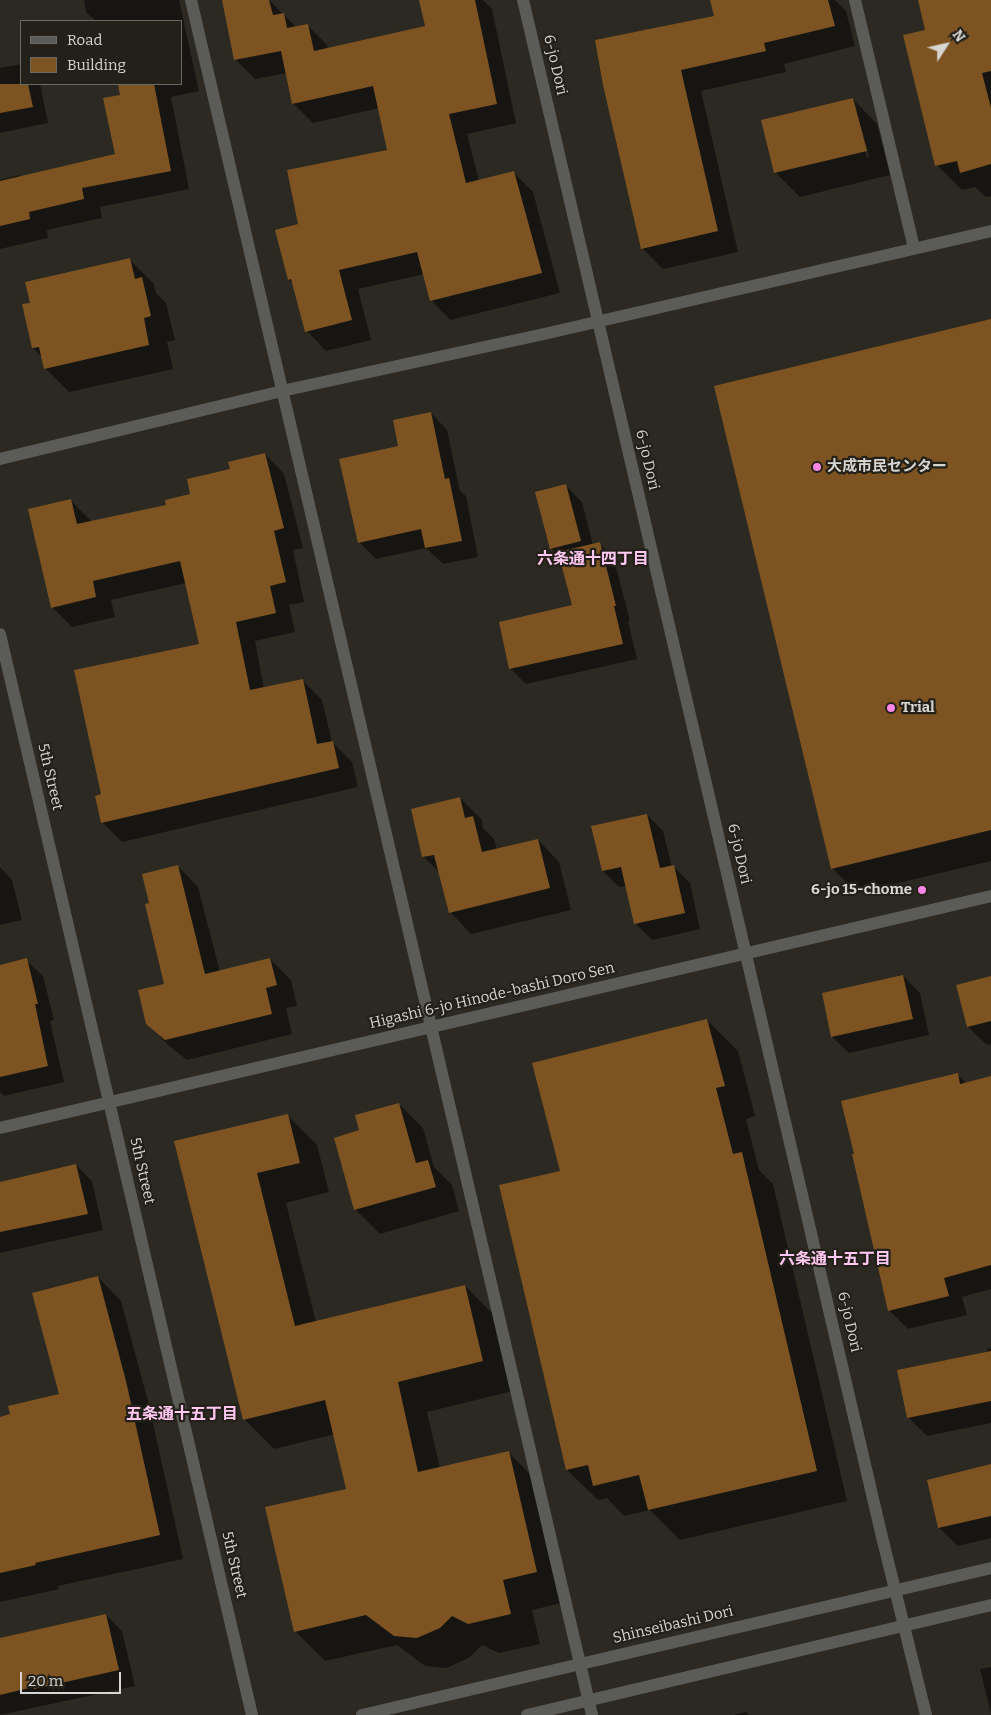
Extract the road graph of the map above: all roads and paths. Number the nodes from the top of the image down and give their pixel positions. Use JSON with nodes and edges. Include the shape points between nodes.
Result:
{"nodes":[{"id":1,"x":190,"y":0,"type":"edge"},
{"id":2,"x":523,"y":0,"type":"edge"},
{"id":3,"x":855,"y":0,"type":"edge"},
{"id":4,"x":991,"y":231,"type":"edge"},
{"id":5,"x":914,"y":248,"type":"junction"},
{"id":6,"x":598,"y":321,"type":"junction"},
{"id":7,"x":282,"y":391,"type":"junction"},
{"id":8,"x":0,"y":459,"type":"edge"},
{"id":9,"x":0,"y":634,"type":"edge"},
{"id":10,"x":991,"y":896,"type":"edge"},
{"id":11,"x":746,"y":954,"type":"junction"},
{"id":12,"x":431,"y":1027,"type":"junction"},
{"id":13,"x":110,"y":1103,"type":"junction"},
{"id":14,"x":0,"y":1128,"type":"edge"},
{"id":15,"x":991,"y":1568,"type":"edge"},
{"id":16,"x":895,"y":1590,"type":"junction"},
{"id":17,"x":991,"y":1606,"type":"edge"},
{"id":18,"x":903,"y":1626,"type":"junction"},
{"id":19,"x":580,"y":1664,"type":"junction"},
{"id":20,"x":589,"y":1701,"type":"junction"},
{"id":21,"x":252,"y":1715,"type":"edge"},
{"id":22,"x":362,"y":1715,"type":"edge"},
{"id":23,"x":527,"y":1715,"type":"edge"},
{"id":24,"x":592,"y":1715,"type":"edge"},
{"id":25,"x":926,"y":1715,"type":"edge"}],
"edges":[{"from":1,"to":7,"type":"street"},
{"from":2,"to":6,"type":"street","name":"6-jo Dori"},
{"from":3,"to":5,"type":"street"},
{"from":4,"to":5,"type":"street"},
{"from":5,"to":6,"type":"street"},
{"from":6,"to":7,"type":"street"},
{"from":6,"to":11,"type":"street","name":"6-jo Dori"},
{"from":7,"to":8,"type":"street"},
{"from":7,"to":12,"type":"street"},
{"from":9,"to":13,"type":"street","name":"5th Street"},
{"from":10,"to":11,"type":"street","name":"Higashi 6-jo Hinode-bashi Doro Sen"},
{"from":11,"to":12,"type":"street","name":"Higashi 6-jo Hinode-bashi Doro Sen"},
{"from":11,"to":16,"type":"street","name":"6-jo Dori"},
{"from":12,"to":13,"type":"street","name":"Higashi 6-jo Hinode-bashi Doro Sen"},
{"from":12,"to":19,"type":"street"},
{"from":13,"to":14,"type":"street","name":"Higashi 6-jo Hinode-bashi Doro Sen"},
{"from":13,"to":21,"type":"street","name":"5th Street"},
{"from":15,"to":16,"type":"street","name":"Shinseibashi Dori"},
{"from":16,"to":18,"type":"street","name":"6-jo Dori"},
{"from":16,"to":19,"type":"street","name":"Shinseibashi Dori"},
{"from":17,"to":18,"type":"street"},
{"from":18,"to":20,"type":"street"},
{"from":18,"to":25,"type":"street","name":"6-jo Dori"},
{"from":19,"to":20,"type":"street"},
{"from":19,"to":22,"type":"street","name":"Shinseibashi Dori"},
{"from":20,"to":23,"type":"street"},
{"from":20,"to":24,"type":"street"}]}
